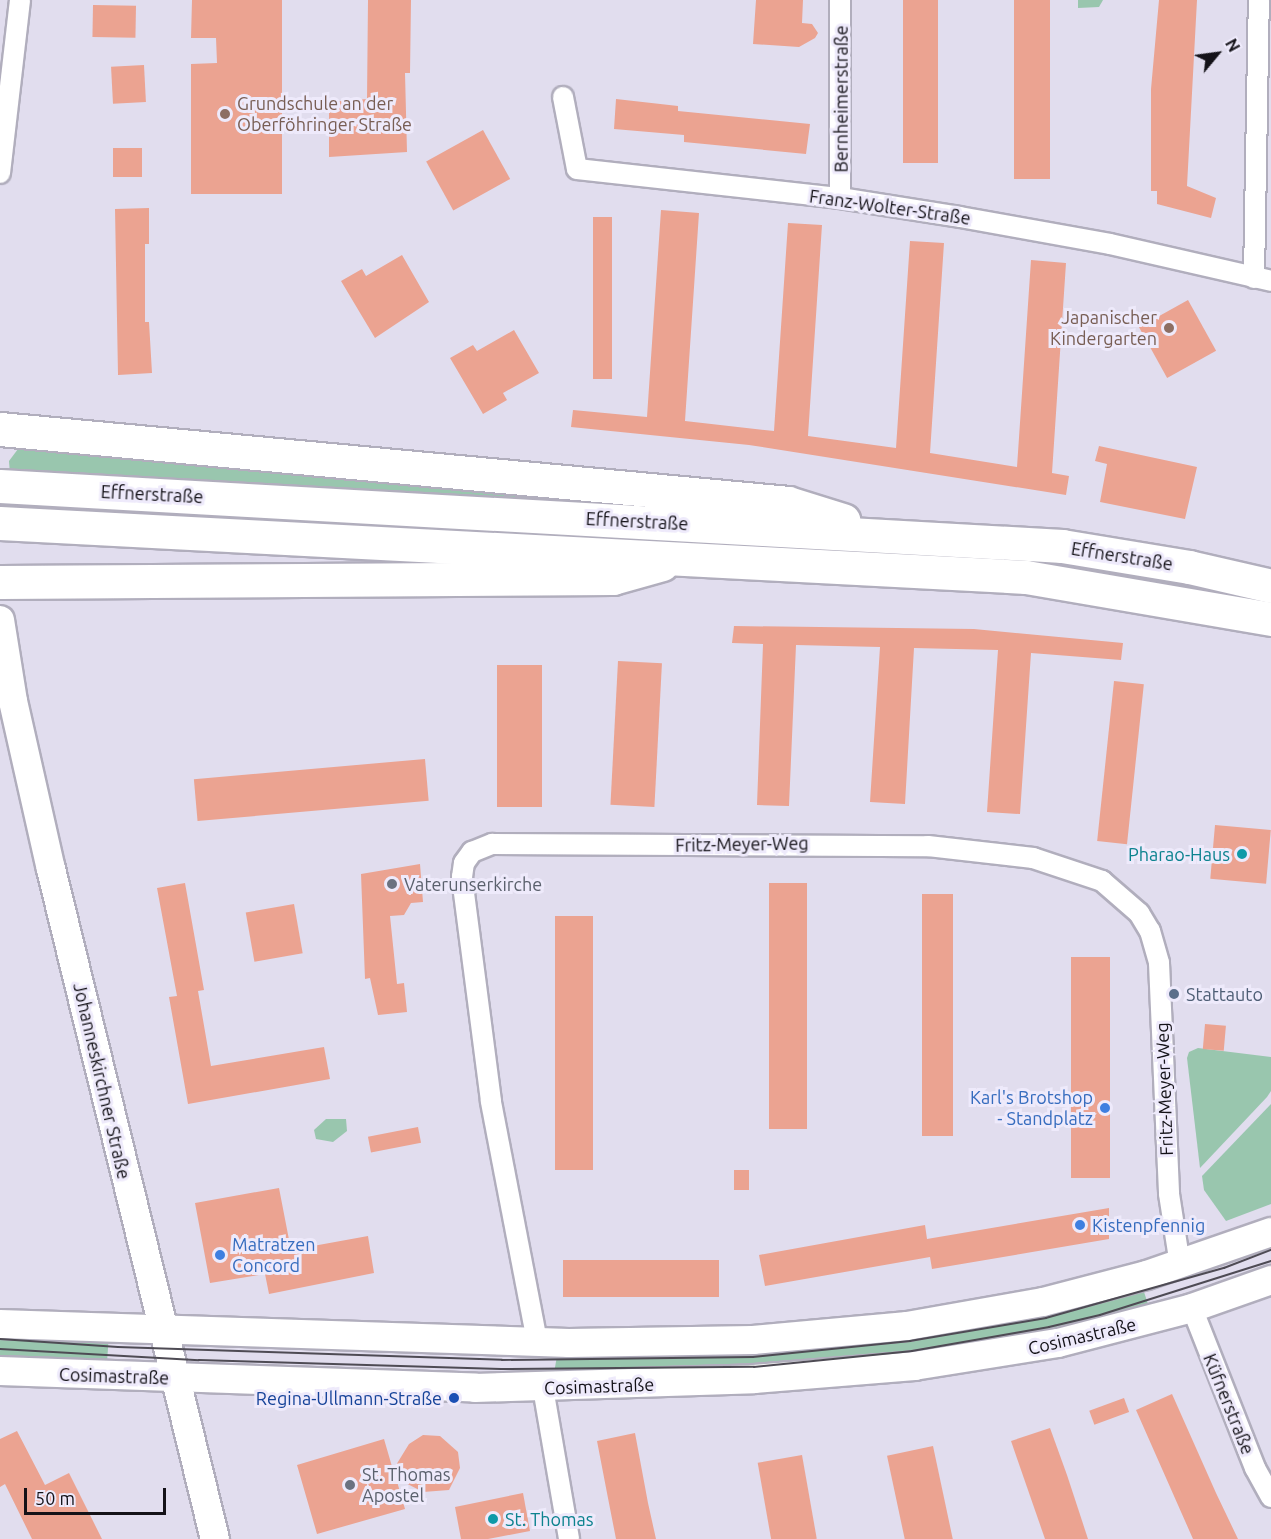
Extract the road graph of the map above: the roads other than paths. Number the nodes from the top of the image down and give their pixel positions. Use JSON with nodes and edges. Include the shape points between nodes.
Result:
{"nodes":[{"id":1,"x":20,"y":0,"type":"edge"},
{"id":2,"x":840,"y":0,"type":"edge"},
{"id":3,"x":1259,"y":0,"type":"edge"},
{"id":4,"x":1265,"y":21,"type":"edge"},
{"id":5,"x":563,"y":97,"type":"dead end"},
{"id":6,"x":0,"y":164,"type":"edge"},
{"id":7,"x":0,"y":173,"type":"edge"},
{"id":8,"x":840,"y":198,"type":"junction"},
{"id":9,"x":1263,"y":279,"type":"edge"},
{"id":10,"x":0,"y":429,"type":"edge"},
{"id":11,"x":0,"y":486,"type":"edge"},
{"id":12,"x":0,"y":523,"type":"edge"},
{"id":13,"x":887,"y":534,"type":"junction"},
{"id":14,"x":688,"y":557,"type":"junction"},
{"id":15,"x":0,"y":582,"type":"edge"},
{"id":16,"x":1271,"y":586,"type":"edge"},
{"id":17,"x":1271,"y":619,"type":"edge"},
{"id":18,"x":0,"y":621,"type":"edge"},
{"id":19,"x":1271,"y":1232,"type":"edge"},
{"id":20,"x":1180,"y":1264,"type":"junction"},
{"id":21,"x":1271,"y":1280,"type":"edge"},
{"id":22,"x":1192,"y":1308,"type":"junction"},
{"id":23,"x":0,"y":1324,"type":"edge"},
{"id":24,"x":162,"y":1329,"type":"junction"},
{"id":25,"x":537,"y":1341,"type":"junction"},
{"id":26,"x":0,"y":1371,"type":"edge"},
{"id":27,"x":174,"y":1377,"type":"junction"},
{"id":28,"x":543,"y":1388,"type":"junction"},
{"id":29,"x":1271,"y":1497,"type":"edge"},
{"id":30,"x":215,"y":1539,"type":"edge"},
{"id":31,"x":569,"y":1539,"type":"edge"}],
"edges":[{"from":1,"to":6,"type":"street"},
{"from":2,"to":8,"type":"street","name":"Bernheimerstraße"},
{"from":3,"to":4,"type":"street"},
{"from":4,"to":9,"type":"street"},
{"from":5,"to":8,"type":"street","name":"Franz-Wolter-Straße","via":[[577,169]]},
{"from":6,"to":7,"type":"street"},
{"from":8,"to":9,"type":"street","name":"Franz-Wolter-Straße","via":[[1047,231]]},
{"from":10,"to":13,"type":"highway","via":[[788,503]]},
{"from":11,"to":13,"type":"highway","name":"Effnerstraße"},
{"from":12,"to":14,"type":"highway","name":"Effnerstraße"},
{"from":13,"to":16,"type":"highway","name":"Effnerstraße","via":[[1062,546],[1189,567]]},
{"from":14,"to":15,"type":"highway","via":[[613,578]]},
{"from":14,"to":17,"type":"highway","name":"Effnerstraße","via":[[1026,576]]},
{"from":18,"to":24,"type":"main road","name":"Johanneskirchner Straße","via":[[13,701],[51,869]]},
{"from":19,"to":20,"type":"main road"},
{"from":20,"to":22,"type":"main road"},
{"from":20,"to":25,"type":"main road","via":[[1043,1302],[896,1327],[753,1340]]},
{"from":20,"to":25,"type":"street","name":"Fritz-Meyer-Weg","via":[[1169,1194],[1159,963],[1150,931],[1139,913],[1102,881],[1033,858],[928,846],[492,844],[472,852],[464,863],[462,877],[491,1101]]},
{"from":21,"to":22,"type":"main road","name":"Cosimastraße"},
{"from":22,"to":28,"type":"main road","name":"Cosimastraße","via":[[1058,1343],[914,1366],[754,1379]]},
{"from":22,"to":29,"type":"street","name":"Küfnerstraße","via":[[1255,1468]]},
{"from":23,"to":24,"type":"main road"},
{"from":24,"to":25,"type":"main road"},
{"from":24,"to":27,"type":"main road","name":"Johanneskirchner Straße"},
{"from":26,"to":27,"type":"main road","name":"Cosimastraße"},
{"from":27,"to":28,"type":"main road","name":"Cosimastraße"},
{"from":27,"to":30,"type":"main road","name":"Johanneskirchner Straße"},
{"from":28,"to":31,"type":"street"}]}
